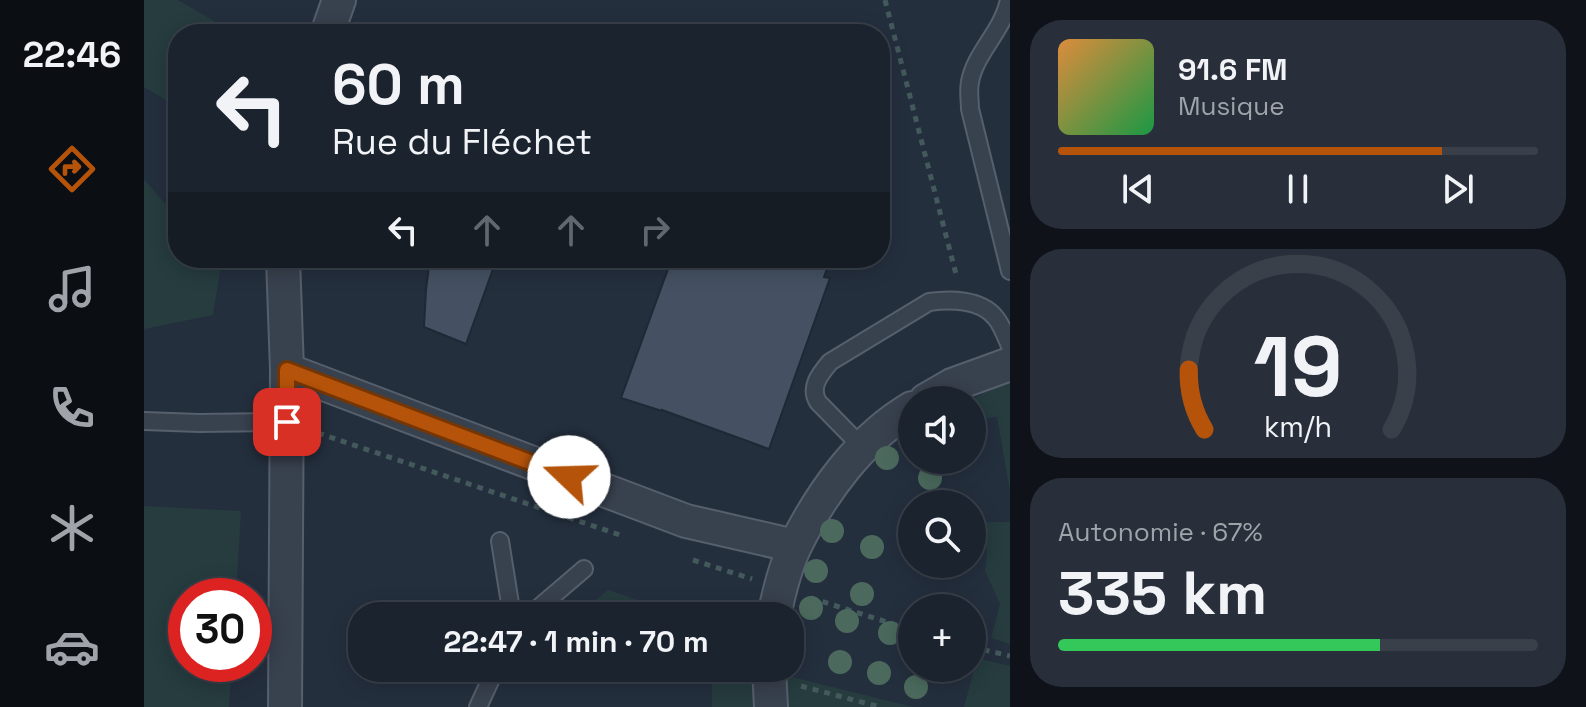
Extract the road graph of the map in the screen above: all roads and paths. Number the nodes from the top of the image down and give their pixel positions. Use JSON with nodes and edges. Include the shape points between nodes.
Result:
{"nodes":[{"id":1,"x":885,"y":0,"type":"edge"},
{"id":2,"x":1009,"y":0,"type":"edge"},
{"id":3,"x":283,"y":268,"type":"edge"},
{"id":4,"x":1010,"y":271,"type":"edge"},
{"id":5,"x":964,"y":302,"type":"junction"},
{"id":6,"x":1010,"y":346,"type":"edge"},
{"id":7,"x":1010,"y":364,"type":"edge"},
{"id":8,"x":287,"y":370,"type":"junction"},
{"id":9,"x":950,"y":386,"type":"edge"},
{"id":10,"x":898,"y":419,"type":"edge"},
{"id":11,"x":144,"y":421,"type":"edge"},
{"id":12,"x":287,"y":422,"type":"junction"},
{"id":13,"x":862,"y":447,"type":"junction"},
{"id":14,"x":631,"y":538,"type":"dead end"},
{"id":15,"x":500,"y":541,"type":"dead end"},
{"id":16,"x":795,"y":546,"type":"junction"},
{"id":17,"x":690,"y":559,"type":"dead end"},
{"id":18,"x":584,"y":569,"type":"dead end"},
{"id":19,"x":510,"y":602,"type":"edge"},
{"id":20,"x":545,"y":602,"type":"edge"},
{"id":21,"x":777,"y":602,"type":"edge"},
{"id":22,"x":804,"y":608,"type":"edge"},
{"id":23,"x":898,"y":627,"type":"edge"},
{"id":24,"x":986,"y":650,"type":"edge"},
{"id":25,"x":1010,"y":656,"type":"edge"},
{"id":26,"x":490,"y":682,"type":"edge"},
{"id":27,"x":769,"y":684,"type":"edge"},
{"id":28,"x":285,"y":707,"type":"edge"},
{"id":29,"x":478,"y":707,"type":"edge"},
{"id":30,"x":880,"y":707,"type":"edge"}],
"edges":[{"from":1,"to":5,"type":"path"},
{"from":2,"to":4,"type":"lane","via":[[1006,16],[973,74],[970,109]]},
{"from":3,"to":8,"type":"street"},
{"from":5,"to":6,"type":"lane","via":[[982,306],[996,318]]},
{"from":5,"to":13,"type":"lane","via":[[929,302],[830,362],[820,374],[814,395]]},
{"from":7,"to":9,"type":"street"},
{"from":8,"to":12,"type":"street"},
{"from":8,"to":16,"type":"street","via":[[686,521]]},
{"from":10,"to":13,"type":"street"},
{"from":11,"to":12,"type":"lane"},
{"from":12,"to":14,"type":"path"},
{"from":12,"to":28,"type":"street"},
{"from":13,"to":16,"type":"street","via":[[837,475]]},
{"from":15,"to":19,"type":"lane"},
{"from":16,"to":21,"type":"street"},
{"from":17,"to":21,"type":"path"},
{"from":18,"to":20,"type":"lane"},
{"from":22,"to":23,"type":"path"},
{"from":24,"to":25,"type":"path"},
{"from":26,"to":29,"type":"lane"},
{"from":27,"to":30,"type":"path"}]}
